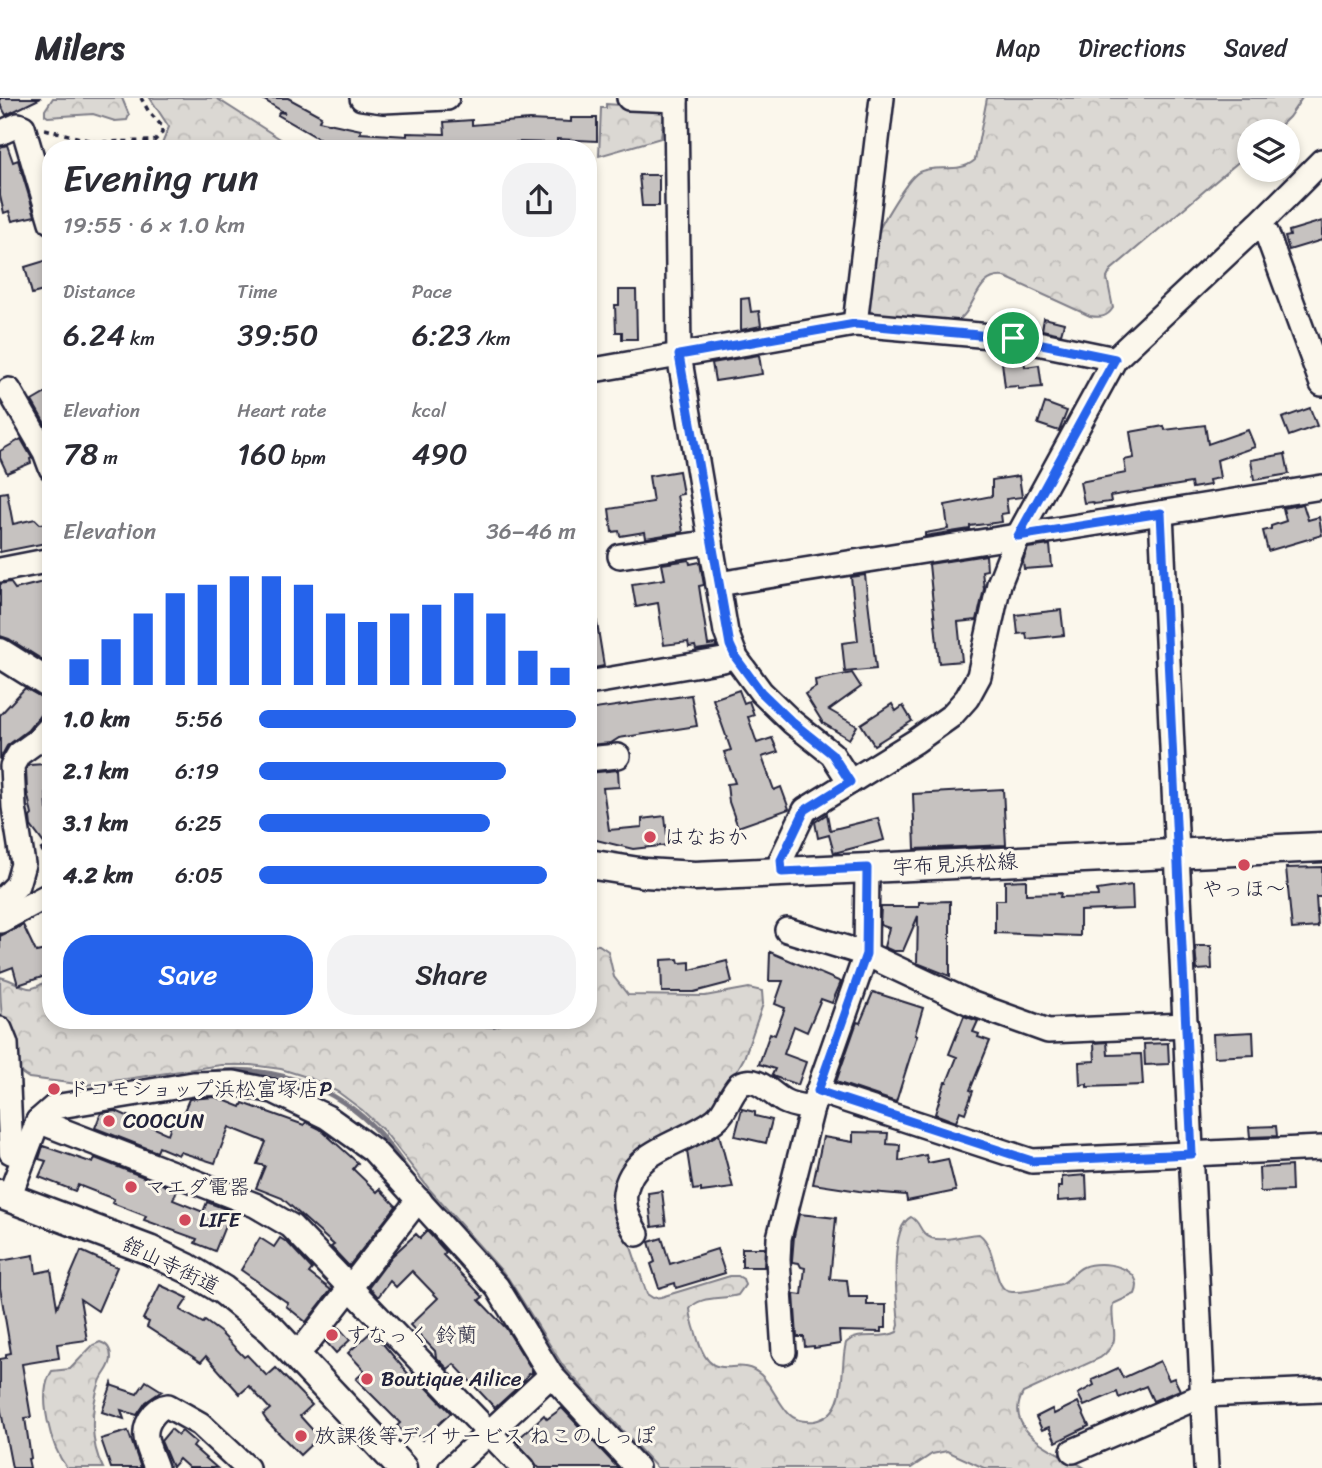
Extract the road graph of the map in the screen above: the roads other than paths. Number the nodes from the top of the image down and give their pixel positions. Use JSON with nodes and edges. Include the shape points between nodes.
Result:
{"nodes":[{"id":1,"x":362,"y":98,"type":"edge"},
{"id":2,"x":447,"y":98,"type":"edge"},
{"id":3,"x":629,"y":98,"type":"edge"},
{"id":4,"x":882,"y":98,"type":"edge"},
{"id":5,"x":676,"y":99,"type":"edge"},
{"id":6,"x":0,"y":133,"type":"edge"},
{"id":7,"x":1322,"y":161,"type":"edge"},
{"id":8,"x":42,"y":191,"type":"edge"},
{"id":9,"x":1258,"y":225,"type":"junction"},
{"id":10,"x":855,"y":324,"type":"junction"},
{"id":11,"x":679,"y":355,"type":"junction"},
{"id":12,"x":1115,"y":359,"type":"junction"},
{"id":13,"x":597,"y":369,"type":"edge"},
{"id":14,"x":1322,"y":384,"type":"edge"},
{"id":15,"x":9,"y":390,"type":"dead end"},
{"id":16,"x":42,"y":447,"type":"edge"},
{"id":17,"x":1322,"y":487,"type":"edge"},
{"id":18,"x":1161,"y":513,"type":"junction"},
{"id":19,"x":1018,"y":536,"type":"junction"},
{"id":20,"x":711,"y":542,"type":"junction"},
{"id":21,"x":620,"y":556,"type":"dead end"},
{"id":22,"x":42,"y":562,"type":"edge"},
{"id":23,"x":0,"y":570,"type":"edge"},
{"id":24,"x":718,"y":584,"type":"junction"},
{"id":25,"x":0,"y":653,"type":"edge"},
{"id":26,"x":734,"y":655,"type":"junction"},
{"id":27,"x":42,"y":679,"type":"edge"},
{"id":28,"x":597,"y":682,"type":"edge"},
{"id":29,"x":42,"y":736,"type":"edge"},
{"id":30,"x":618,"y":756,"type":"dead end"},
{"id":31,"x":597,"y":758,"type":"edge"},
{"id":32,"x":850,"y":782,"type":"junction"},
{"id":33,"x":1322,"y":847,"type":"edge"},
{"id":34,"x":1178,"y":854,"type":"junction"},
{"id":35,"x":597,"y":866,"type":"edge"},
{"id":36,"x":867,"y":868,"type":"junction"},
{"id":37,"x":782,"y":872,"type":"junction"},
{"id":38,"x":42,"y":899,"type":"edge"},
{"id":39,"x":0,"y":902,"type":"edge"},
{"id":40,"x":0,"y":921,"type":"edge"},
{"id":41,"x":787,"y":930,"type":"dead end"},
{"id":42,"x":866,"y":954,"type":"junction"},
{"id":43,"x":1186,"y":1025,"type":"junction"},
{"id":44,"x":0,"y":1028,"type":"edge"},
{"id":45,"x":815,"y":1099,"type":"junction"},
{"id":46,"x":38,"y":1121,"type":"junction"},
{"id":47,"x":1322,"y":1148,"type":"edge"},
{"id":48,"x":1192,"y":1154,"type":"junction"},
{"id":49,"x":24,"y":1157,"type":"junction"},
{"id":50,"x":5,"y":1196,"type":"edge"},
{"id":51,"x":420,"y":1201,"type":"junction"},
{"id":52,"x":637,"y":1234,"type":"dead end"},
{"id":53,"x":351,"y":1287,"type":"junction"},
{"id":54,"x":784,"y":1352,"type":"dead end"},
{"id":55,"x":295,"y":1354,"type":"junction"},
{"id":56,"x":551,"y":1375,"type":"junction"},
{"id":57,"x":1322,"y":1390,"type":"edge"},
{"id":58,"x":1203,"y":1395,"type":"junction"},
{"id":59,"x":489,"y":1432,"type":"junction"},
{"id":60,"x":1073,"y":1451,"type":"dead end"},
{"id":61,"x":156,"y":1468,"type":"edge"},
{"id":62,"x":247,"y":1468,"type":"edge"},
{"id":63,"x":402,"y":1468,"type":"edge"},
{"id":64,"x":452,"y":1468,"type":"edge"},
{"id":65,"x":523,"y":1468,"type":"edge"},
{"id":66,"x":637,"y":1468,"type":"edge"},
{"id":67,"x":1206,"y":1468,"type":"edge"}],
"edges":[{"from":1,"to":2,"type":"street"},
{"from":3,"to":5,"type":"street"},
{"from":4,"to":10,"type":"street"},
{"from":5,"to":11,"type":"street"},
{"from":6,"to":8,"type":"street","via":[[23,127]]},
{"from":7,"to":9,"type":"street"},
{"from":9,"to":12,"type":"street"},
{"from":9,"to":14,"type":"street","via":[[1267,234]]},
{"from":10,"to":11,"type":"street"},
{"from":10,"to":12,"type":"street","via":[[1013,338]]},
{"from":11,"to":13,"type":"street"},
{"from":11,"to":20,"type":"street"},
{"from":12,"to":19,"type":"street"},
{"from":15,"to":16,"type":"street"},
{"from":17,"to":18,"type":"street"},
{"from":18,"to":19,"type":"street"},
{"from":18,"to":34,"type":"street"},
{"from":19,"to":24,"type":"street"},
{"from":19,"to":32,"type":"street","via":[[999,584],[979,676],[967,698],[941,724]]},
{"from":20,"to":21,"type":"street"},
{"from":20,"to":24,"type":"street"},
{"from":22,"to":23,"type":"street"},
{"from":24,"to":26,"type":"street"},
{"from":25,"to":27,"type":"main road"},
{"from":26,"to":28,"type":"street"},
{"from":26,"to":32,"type":"street","via":[[776,707],[832,754]]},
{"from":29,"to":39,"type":"street","via":[[12,766],[13,807],[23,864],[17,885]]},
{"from":30,"to":31,"type":"street"},
{"from":32,"to":37,"type":"street","via":[[805,810],[781,860]]},
{"from":33,"to":34,"type":"main road","name":"宇布見浜松線"},
{"from":34,"to":36,"type":"main road","name":"宇布見浜松線"},
{"from":34,"to":43,"type":"street"},
{"from":35,"to":37,"type":"main road","name":"宇布見浜松線","via":[[675,875]]},
{"from":36,"to":37,"type":"main road","name":"宇布見浜松線"},
{"from":36,"to":42,"type":"street"},
{"from":38,"to":40,"type":"street"},
{"from":41,"to":42,"type":"street"},
{"from":42,"to":43,"type":"street","via":[[971,1003],[1048,1031]]},
{"from":42,"to":45,"type":"street"},
{"from":43,"to":48,"type":"street"},
{"from":44,"to":49,"type":"street","via":[[6,1044],[11,1152]]},
{"from":45,"to":48,"type":"street","via":[[1032,1161]]},
{"from":45,"to":52,"type":"street","via":[[786,1102],[758,1082],[740,1084],[716,1119],[649,1156],[631,1174],[626,1212]]},
{"from":45,"to":54,"type":"street","via":[[779,1238]]},
{"from":46,"to":49,"type":"street"},
{"from":46,"to":51,"type":"street","via":[[54,1107],[116,1096],[193,1084],[254,1086],[292,1098],[343,1127],[387,1163]]},
{"from":46,"to":53,"type":"street","via":[[274,1214]]},
{"from":47,"to":48,"type":"street"},
{"from":48,"to":58,"type":"street"},
{"from":49,"to":50,"type":"street"},
{"from":50,"to":55,"type":"main road","name":"舘山寺街道","via":[[187,1268],[240,1302]]},
{"from":51,"to":53,"type":"street"},
{"from":51,"to":56,"type":"street","via":[[497,1287]]},
{"from":53,"to":55,"type":"street"},
{"from":53,"to":59,"type":"street"},
{"from":55,"to":63,"type":"main road","name":"舘山寺街道"},
{"from":56,"to":59,"type":"street"},
{"from":56,"to":66,"type":"street"},
{"from":57,"to":58,"type":"street"},
{"from":58,"to":60,"type":"street"},
{"from":58,"to":67,"type":"street"},
{"from":59,"to":64,"type":"street"},
{"from":59,"to":65,"type":"street"},
{"from":61,"to":62,"type":"street","via":[[145,1429],[157,1410],[169,1406],[200,1424]]}]}
